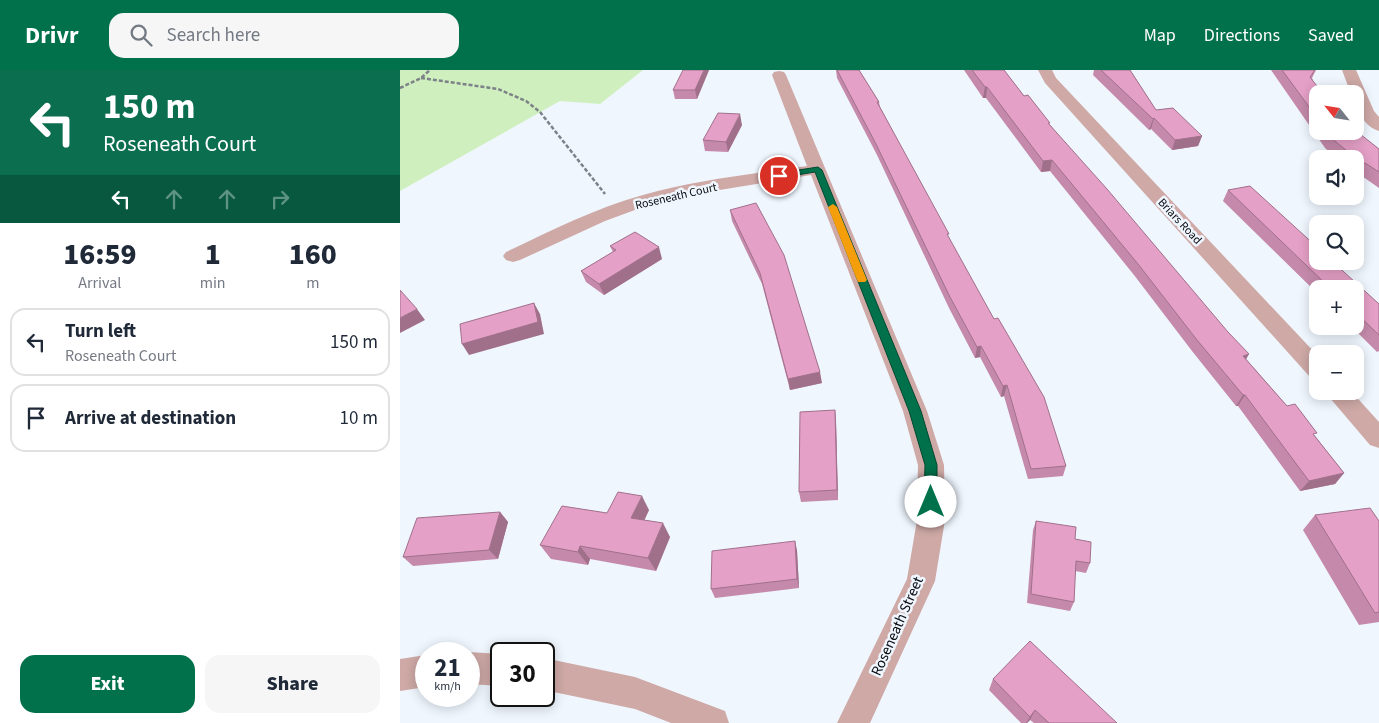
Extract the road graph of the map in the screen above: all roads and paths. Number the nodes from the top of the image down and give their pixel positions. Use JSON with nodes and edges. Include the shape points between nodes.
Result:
{"nodes":[{"id":1,"x":430,"y":70,"type":"edge"},
{"id":2,"x":1044,"y":70,"type":"edge"},
{"id":3,"x":1349,"y":70,"type":"edge"},
{"id":4,"x":779,"y":75,"type":"dead end"},
{"id":5,"x":421,"y":78,"type":"junction"},
{"id":6,"x":400,"y":88,"type":"edge"},
{"id":7,"x":1379,"y":126,"type":"edge"},
{"id":8,"x":818,"y":170,"type":"junction"},
{"id":9,"x":618,"y":210,"type":"junction"},
{"id":10,"x":513,"y":256,"type":"dead end"},
{"id":11,"x":1309,"y":361,"type":"edge"},
{"id":12,"x":1344,"y":400,"type":"edge"},
{"id":13,"x":1379,"y":438,"type":"edge"},
{"id":14,"x":415,"y":673,"type":"edge"},
{"id":15,"x":400,"y":675,"type":"edge"},
{"id":16,"x":555,"y":676,"type":"edge"},
{"id":17,"x":713,"y":723,"type":"edge"},
{"id":18,"x":853,"y":723,"type":"edge"}],
"edges":[{"from":1,"to":5,"type":"path"},
{"from":2,"to":11,"type":"street","name":"Briars Road"},
{"from":3,"to":7,"type":"street","via":[[1367,113]]},
{"from":4,"to":8,"type":"street","name":"Roseneath Street"},
{"from":5,"to":6,"type":"path"},
{"from":5,"to":9,"type":"path","via":[[498,89],[526,101],[540,112]]},
{"from":8,"to":9,"type":"street","name":"Roseneath Court","via":[[683,191]]},
{"from":8,"to":18,"type":"street","name":"Roseneath Street","via":[[915,411],[931,465],[931,520],[920,581]]},
{"from":9,"to":10,"type":"street","name":"Roseneath Court"},
{"from":12,"to":13,"type":"street"},
{"from":14,"to":15,"type":"street"},
{"from":16,"to":17,"type":"street","via":[[635,693]]}]}
